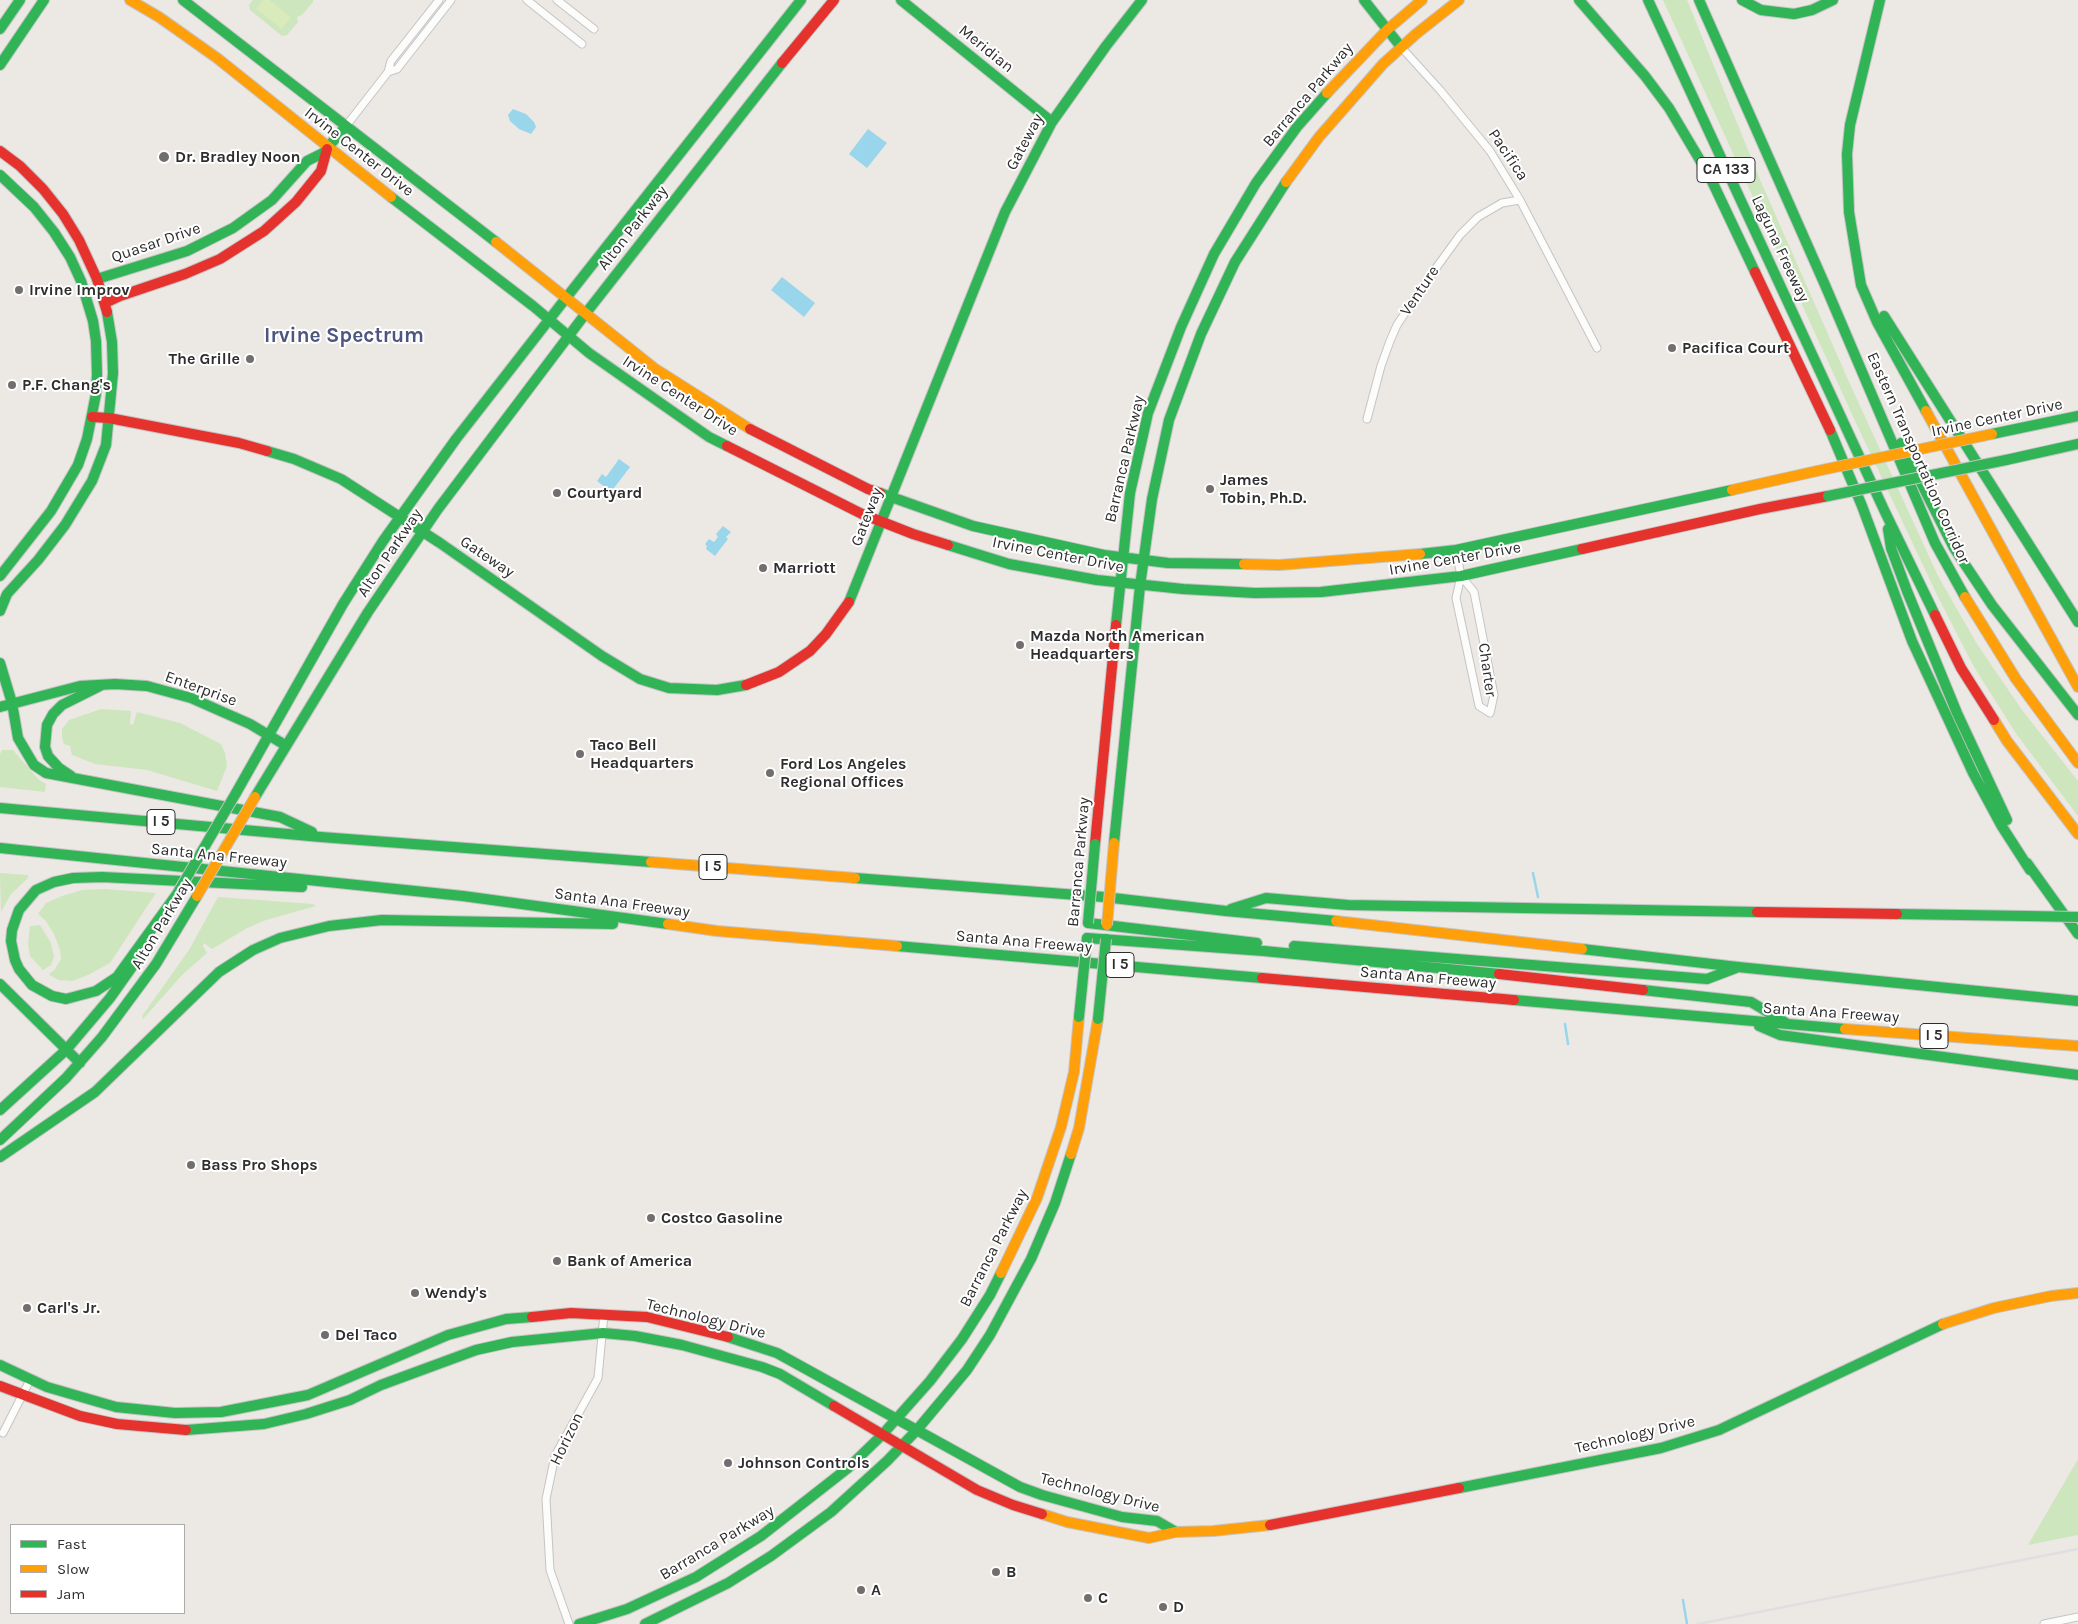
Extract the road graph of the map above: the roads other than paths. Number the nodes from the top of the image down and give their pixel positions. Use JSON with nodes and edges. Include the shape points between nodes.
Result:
{"nodes":[{"id":1,"x":20,"y":0,"type":"edge"},
{"id":2,"x":44,"y":0,"type":"edge"},
{"id":3,"x":130,"y":0,"type":"edge"},
{"id":4,"x":183,"y":0,"type":"edge"},
{"id":5,"x":439,"y":0,"type":"edge"},
{"id":6,"x":451,"y":0,"type":"edge"},
{"id":7,"x":527,"y":0,"type":"edge"},
{"id":8,"x":557,"y":0,"type":"edge"},
{"id":9,"x":801,"y":0,"type":"edge"},
{"id":10,"x":834,"y":0,"type":"edge"},
{"id":11,"x":901,"y":0,"type":"edge"},
{"id":12,"x":1142,"y":0,"type":"edge"},
{"id":13,"x":1364,"y":0,"type":"edge"},
{"id":14,"x":1422,"y":0,"type":"edge"},
{"id":15,"x":1459,"y":0,"type":"edge"},
{"id":16,"x":1578,"y":0,"type":"edge"},
{"id":17,"x":1648,"y":0,"type":"edge"},
{"id":18,"x":1699,"y":0,"type":"edge"},
{"id":19,"x":1742,"y":0,"type":"edge"},
{"id":20,"x":1833,"y":0,"type":"edge"},
{"id":21,"x":1880,"y":0,"type":"edge"},
{"id":22,"x":1388,"y":28,"type":"junction"},
{"id":23,"x":0,"y":29,"type":"edge"},
{"id":24,"x":594,"y":29,"type":"dead end"},
{"id":25,"x":582,"y":44,"type":"dead end"},
{"id":26,"x":1401,"y":47,"type":"junction"},
{"id":27,"x":0,"y":65,"type":"edge"},
{"id":28,"x":388,"y":72,"type":"junction"},
{"id":29,"x":1052,"y":122,"type":"junction"},
{"id":30,"x":346,"y":126,"type":"junction"},
{"id":31,"x":328,"y":148,"type":"junction"},
{"id":32,"x":0,"y":151,"type":"edge"},
{"id":33,"x":0,"y":175,"type":"edge"},
{"id":34,"x":1520,"y":200,"type":"junction"},
{"id":35,"x":1849,"y":212,"type":"junction"},
{"id":36,"x":252,"y":216,"type":"junction"},
{"id":37,"x":264,"y":231,"type":"junction"},
{"id":38,"x":97,"y":279,"type":"junction"},
{"id":39,"x":566,"y":298,"type":"junction"},
{"id":40,"x":104,"y":304,"type":"junction"},
{"id":41,"x":586,"y":313,"type":"junction"},
{"id":42,"x":549,"y":320,"type":"junction"},
{"id":43,"x":569,"y":336,"type":"junction"},
{"id":44,"x":1848,"y":339,"type":"junction"},
{"id":45,"x":1597,"y":348,"type":"dead end"},
{"id":46,"x":2078,"y":416,"type":"edge"},
{"id":47,"x":92,"y":417,"type":"junction"},
{"id":48,"x":109,"y":418,"type":"junction"},
{"id":49,"x":1367,"y":419,"type":"dead end"},
{"id":50,"x":2078,"y":444,"type":"edge"},
{"id":51,"x":890,"y":498,"type":"junction"},
{"id":52,"x":1885,"y":512,"type":"junction"},
{"id":53,"x":400,"y":517,"type":"junction"},
{"id":54,"x":881,"y":522,"type":"junction"},
{"id":55,"x":423,"y":532,"type":"junction"},
{"id":56,"x":1456,"y":550,"type":"junction"},
{"id":57,"x":1122,"y":558,"type":"junction"},
{"id":58,"x":1144,"y":560,"type":"junction"},
{"id":59,"x":0,"y":576,"type":"edge"},
{"id":60,"x":1460,"y":576,"type":"junction"},
{"id":61,"x":1119,"y":583,"type":"junction"},
{"id":62,"x":1140,"y":586,"type":"junction"},
{"id":63,"x":0,"y":611,"type":"edge"},
{"id":64,"x":2078,"y":622,"type":"edge"},
{"id":65,"x":0,"y":663,"type":"edge"},
{"id":66,"x":102,"y":685,"type":"junction"},
{"id":67,"x":2078,"y":687,"type":"edge"},
{"id":68,"x":0,"y":700,"type":"edge"},
{"id":69,"x":12,"y":702,"type":"junction"},
{"id":70,"x":0,"y":707,"type":"edge"},
{"id":71,"x":2078,"y":715,"type":"edge"},
{"id":72,"x":269,"y":736,"type":"junction"},
{"id":73,"x":285,"y":745,"type":"junction"},
{"id":74,"x":2078,"y":764,"type":"edge"},
{"id":75,"x":75,"y":779,"type":"junction"},
{"id":76,"x":0,"y":808,"type":"edge"},
{"id":77,"x":2078,"y":834,"type":"edge"},
{"id":78,"x":322,"y":837,"type":"junction"},
{"id":79,"x":0,"y":848,"type":"edge"},
{"id":80,"x":2030,"y":870,"type":"junction"},
{"id":81,"x":177,"y":894,"type":"junction"},
{"id":82,"x":467,"y":896,"type":"junction"},
{"id":83,"x":1226,"y":911,"type":"junction"},
{"id":84,"x":2078,"y":917,"type":"edge"},
{"id":85,"x":1088,"y":923,"type":"junction"},
{"id":86,"x":1107,"y":925,"type":"junction"},
{"id":87,"x":718,"y":931,"type":"junction"},
{"id":88,"x":2078,"y":934,"type":"edge"},
{"id":89,"x":1087,"y":938,"type":"junction"},
{"id":90,"x":1106,"y":939,"type":"junction"},
{"id":91,"x":1264,"y":947,"type":"junction"},
{"id":92,"x":1738,"y":968,"type":"junction"},
{"id":93,"x":0,"y":984,"type":"edge"},
{"id":94,"x":2078,"y":1001,"type":"edge"},
{"id":95,"x":1748,"y":1022,"type":"junction"},
{"id":96,"x":1791,"y":1026,"type":"junction"},
{"id":97,"x":2078,"y":1046,"type":"edge"},
{"id":98,"x":66,"y":1050,"type":"junction"},
{"id":99,"x":80,"y":1063,"type":"junction"},
{"id":100,"x":2078,"y":1075,"type":"edge"},
{"id":101,"x":0,"y":1110,"type":"edge"},
{"id":102,"x":0,"y":1140,"type":"edge"},
{"id":103,"x":0,"y":1157,"type":"edge"},
{"id":104,"x":2078,"y":1293,"type":"edge"},
{"id":105,"x":604,"y":1314,"type":"junction"},
{"id":106,"x":602,"y":1333,"type":"junction"},
{"id":107,"x":0,"y":1365,"type":"edge"},
{"id":108,"x":30,"y":1380,"type":"junction"},
{"id":109,"x":0,"y":1386,"type":"edge"},
{"id":110,"x":22,"y":1395,"type":"junction"},
{"id":111,"x":897,"y":1419,"type":"junction"},
{"id":112,"x":916,"y":1431,"type":"junction"},
{"id":113,"x":2,"y":1433,"type":"dead end"},
{"id":114,"x":882,"y":1435,"type":"junction"},
{"id":115,"x":902,"y":1446,"type":"junction"},
{"id":116,"x":1176,"y":1532,"type":"junction"},
{"id":117,"x":2078,"y":1617,"type":"edge"},
{"id":118,"x":569,"y":1624,"type":"edge"},
{"id":119,"x":579,"y":1624,"type":"edge"},
{"id":120,"x":645,"y":1624,"type":"edge"},
{"id":121,"x":2044,"y":1624,"type":"edge"}],
"edges":[{"from":1,"to":23,"type":"main road"},
{"from":2,"to":27,"type":"main road"},
{"from":3,"to":31,"type":"main road","name":"Irvine Center Drive","via":[[217,58]]},
{"from":4,"to":30,"type":"main road","name":"Irvine Center Drive"},
{"from":5,"to":28,"type":"street","via":[[391,61]]},
{"from":6,"to":28,"type":"street","via":[[398,69]]},
{"from":7,"to":25,"type":"street"},
{"from":8,"to":24,"type":"street"},
{"from":9,"to":39,"type":"main road","name":"Alton Parkway"},
{"from":10,"to":41,"type":"main road","name":"Alton Parkway","via":[[765,83]]},
{"from":11,"to":29,"type":"main road","name":"Meridian"},
{"from":12,"to":29,"type":"main road","name":"Gateway"},
{"from":13,"to":22,"type":"main road","name":"Pacifica"},
{"from":14,"to":22,"type":"main road","name":"Barranca Parkway"},
{"from":15,"to":26,"type":"main road","name":"Barranca Parkway"},
{"from":16,"to":80,"type":"main road","via":[[1645,76],[1669,108],[1710,176],[1839,450],[1912,641],[1972,773]]},
{"from":17,"to":52,"type":"main road","name":"Laguna Freeway","number":"CA 133"},
{"from":18,"to":44,"type":"main road","name":"Laguna Freeway","number":"CA 133"},
{"from":19,"to":20,"type":"main road","via":[[1761,10],[1794,14]]},
{"from":21,"to":35,"type":"main road","via":[[1850,125],[1846,170]]},
{"from":22,"to":26,"type":"main road","name":"Pacifica"},
{"from":22,"to":57,"type":"main road","name":"Barranca Parkway","via":[[1297,127],[1256,183],[1214,254],[1148,413],[1130,493]]},
{"from":26,"to":34,"type":"street","name":"Pacifica","via":[[1490,151]]},
{"from":26,"to":58,"type":"main road","name":"Barranca Parkway","via":[[1319,137],[1278,193],[1235,262],[1201,334],[1170,420],[1152,499]]},
{"from":28,"to":30,"type":"street"},
{"from":29,"to":51,"type":"main road","name":"Gateway","via":[[1005,212]]},
{"from":30,"to":31,"type":"main road"},
{"from":30,"to":39,"type":"main road","name":"Irvine Center Drive"},
{"from":31,"to":36,"type":"main road","name":"Quasar Drive","via":[[307,161],[272,200]]},
{"from":31,"to":37,"type":"main road","via":[[320,171],[296,202]]},
{"from":31,"to":42,"type":"main road","name":"Irvine Center Drive"},
{"from":32,"to":38,"type":"main road","via":[[31,176],[63,214]]},
{"from":33,"to":47,"type":"main road","via":[[48,223],[66,250],[80,281],[96,341],[97,381]]},
{"from":34,"to":45,"type":"street","name":"Pacifica"},
{"from":34,"to":49,"type":"street","name":"Venture","via":[[1502,204],[1478,217],[1460,234],[1434,270],[1397,324],[1381,366]]},
{"from":35,"to":64,"type":"main road","via":[[1869,283],[1888,325]]},
{"from":35,"to":67,"type":"main road","via":[[1858,273],[1877,322]]},
{"from":36,"to":37,"type":"main road"},
{"from":36,"to":38,"type":"main road","name":"Quasar Drive","via":[[186,251]]},
{"from":37,"to":40,"type":"main road","via":[[220,259]]},
{"from":38,"to":40,"type":"main road"},
{"from":39,"to":41,"type":"main road","name":"Irvine Center Drive"},
{"from":39,"to":42,"type":"main road","name":"Alton Parkway"},
{"from":40,"to":48,"type":"main road","via":[[113,358]]},
{"from":41,"to":43,"type":"main road","name":"Alton Parkway"},
{"from":41,"to":51,"type":"main road","name":"Irvine Center Drive","via":[[654,368],[739,424]]},
{"from":42,"to":43,"type":"main road","name":"Irvine Center Drive"},
{"from":42,"to":53,"type":"main road","name":"Alton Parkway","via":[[460,433]]},
{"from":43,"to":54,"type":"main road","name":"Irvine Center Drive","via":[[709,437]]},
{"from":43,"to":55,"type":"main road","name":"Alton Parkway","via":[[475,458]]},
{"from":44,"to":71,"type":"main road","via":[[1954,548],[1992,605]]},
{"from":44,"to":74,"type":"main road","name":"Eastern Transportation Corridor","via":[[1935,543],[2016,679]]},
{"from":46,"to":56,"type":"main road","name":"Irvine Center Drive","bridge":true},
{"from":47,"to":48,"type":"main road","name":"Gateway"},
{"from":47,"to":59,"type":"main road","via":[[84,451],[68,484]]},
{"from":48,"to":53,"type":"main road","name":"Gateway","via":[[239,443],[294,459],[347,483]]},
{"from":48,"to":63,"type":"main road","via":[[103,454],[84,496],[54,540],[7,594]]},
{"from":50,"to":60,"type":"main road","name":"Irvine Center Drive","bridge":true,"via":[[1760,509]]},
{"from":51,"to":54,"type":"main road","name":"Gateway"},
{"from":51,"to":57,"type":"main road","name":"Irvine Center Drive","via":[[1003,534]]},
{"from":52,"to":77,"type":"main road","via":[[1961,668],[2007,741]]},
{"from":52,"to":80,"type":"main road","via":[[1891,548],[1907,591],[1957,713]]},
{"from":53,"to":55,"type":"main road","name":"Gateway"},
{"from":53,"to":72,"type":"main road","name":"Alton Parkway","via":[[343,604]]},
{"from":54,"to":55,"type":"main road","name":"Gateway","via":[[847,607],[810,651],[779,672],[746,685],[717,690],[669,688],[640,679]]},
{"from":54,"to":61,"type":"main road","name":"Irvine Center Drive","via":[[1009,564]]},
{"from":55,"to":73,"type":"main road","name":"Alton Parkway","via":[[368,612]]},
{"from":56,"to":58,"type":"main road","name":"Irvine Center Drive","via":[[1279,565]]},
{"from":56,"to":60,"type":"street","name":"Charter"},
{"from":57,"to":58,"type":"main road","name":"Irvine Center Drive"},
{"from":57,"to":61,"type":"main road","name":"Barranca Parkway"},
{"from":58,"to":62,"type":"main road","name":"Barranca Parkway"},
{"from":60,"to":60,"type":"street","name":"Charter","via":[[1456,598],[1480,706],[1490,713],[1494,695],[1474,592]]},
{"from":60,"to":62,"type":"main road","name":"Irvine Center Drive","via":[[1404,585],[1321,592],[1255,593]]},
{"from":61,"to":62,"type":"main road","name":"Irvine Center Drive"},
{"from":61,"to":85,"type":"main road","name":"Barranca Parkway","bridge":true},
{"from":62,"to":86,"type":"main road","name":"Barranca Parkway","bridge":true},
{"from":65,"to":69,"type":"main road"},
{"from":66,"to":69,"type":"main road","name":"Enterprise","via":[[72,688]]},
{"from":66,"to":72,"type":"main road","name":"Enterprise","via":[[137,685],[173,692]]},
{"from":66,"to":75,"type":"main road","via":[[62,705],[47,725],[45,747],[48,756]]},
{"from":68,"to":69,"type":"main road"},
{"from":69,"to":70,"type":"main road"},
{"from":69,"to":75,"type":"main road","via":[[18,738],[34,765],[46,773]]},
{"from":72,"to":73,"type":"main road","name":"Enterprise"},
{"from":72,"to":81,"type":"main road","name":"Alton Parkway","bridge":true},
{"from":73,"to":99,"type":"main road","name":"Alton Parkway","bridge":true,"via":[[145,981]]},
{"from":75,"to":78,"type":"main road","via":[[280,818]]},
{"from":76,"to":78,"type":"main road","name":"Santa Ana Freeway","number":"I 5"},
{"from":78,"to":83,"type":"main road","name":"Santa Ana Freeway","number":"I 5","via":[[1104,897]]},
{"from":79,"to":82,"type":"main road","name":"Santa Ana Freeway","number":"I 5"},
{"from":80,"to":88,"type":"main road"},
{"from":81,"to":82,"type":"main road","via":[[117,977],[96,991],[66,999],[52,996],[32,985],[15,960],[12,930],[24,902],[42,886],[73,878],[132,878]]},
{"from":81,"to":98,"type":"main road","name":"Alton Parkway","via":[[124,978]]},
{"from":82,"to":87,"type":"main road","name":"Santa Ana Freeway","number":"I 5"},
{"from":83,"to":84,"type":"main road","bridge":true,"via":[[1266,898],[1357,905]]},
{"from":83,"to":92,"type":"main road","name":"Santa Ana Freeway","number":"I 5","via":[[1376,924]]},
{"from":85,"to":86,"type":"main road"},
{"from":85,"to":89,"type":"main road","name":"Barranca Parkway"},
{"from":86,"to":90,"type":"main road","name":"Barranca Parkway","bridge":true},
{"from":86,"to":91,"type":"main road"},
{"from":87,"to":95,"type":"main road","name":"Santa Ana Freeway","number":"I 5"},
{"from":87,"to":103,"type":"main road","via":[[583,922],[382,920],[296,933],[253,950],[219,972],[95,1092]]},
{"from":89,"to":90,"type":"main road"},
{"from":89,"to":111,"type":"main road","name":"Barranca Parkway","bridge":true,"via":[[1074,1072],[1061,1127],[1037,1198],[1006,1264],[971,1324],[930,1382]]},
{"from":90,"to":91,"type":"main road"},
{"from":90,"to":112,"type":"main road","name":"Barranca Parkway","bridge":true,"via":[[1098,1019],[1079,1128],[1055,1203],[1031,1259],[990,1336],[967,1370]]},
{"from":91,"to":92,"type":"main road","via":[[1707,980]]},
{"from":91,"to":96,"type":"main road","via":[[1751,1002]]},
{"from":92,"to":94,"type":"main road","name":"Santa Ana Freeway","number":"I 5"},
{"from":93,"to":98,"type":"main road"},
{"from":95,"to":96,"type":"main road","name":"Santa Ana Freeway","number":"I 5"},
{"from":95,"to":100,"type":"main road","via":[[1780,1035]]},
{"from":96,"to":97,"type":"main road","name":"Santa Ana Freeway","number":"I 5"},
{"from":98,"to":99,"type":"main road"},
{"from":98,"to":101,"type":"main road","name":"Alton Parkway"},
{"from":99,"to":102,"type":"main road","name":"Alton Parkway"},
{"from":104,"to":116,"type":"main road","name":"Technology Drive","via":[[1994,1308],[1937,1326],[1719,1430],[1661,1448],[1277,1524]]},
{"from":105,"to":106,"type":"street","name":"Horizon"},
{"from":105,"to":108,"type":"main road","name":"Technology Drive","via":[[571,1313],[506,1319],[448,1336],[308,1395],[221,1412],[174,1413],[116,1407]]},
{"from":105,"to":111,"type":"main road","name":"Technology Drive","via":[[647,1317],[722,1335],[777,1353]]},
{"from":106,"to":110,"type":"main road","name":"Technology Drive","via":[[512,1342],[476,1350],[381,1385],[350,1400],[264,1424],[182,1430],[117,1424],[80,1416]]},
{"from":106,"to":114,"type":"main road","name":"Technology Drive","via":[[682,1345],[762,1367],[780,1374]]},
{"from":106,"to":118,"type":"street","name":"Horizon","via":[[597,1383],[555,1456],[546,1499],[550,1570]]},
{"from":107,"to":108,"type":"main road","name":"Technology Drive"},
{"from":108,"to":110,"type":"street"},
{"from":109,"to":110,"type":"main road","name":"Technology Drive"},
{"from":110,"to":113,"type":"street"},
{"from":111,"to":112,"type":"main road","name":"Technology Drive"},
{"from":111,"to":114,"type":"main road","name":"Barranca Parkway"},
{"from":112,"to":115,"type":"main road","name":"Barranca Parkway"},
{"from":112,"to":116,"type":"main road","name":"Technology Drive","via":[[1020,1487],[1122,1517],[1157,1521]]},
{"from":114,"to":115,"type":"main road","name":"Technology Drive"},
{"from":114,"to":119,"type":"main road","name":"Barranca Parkway","via":[[848,1468],[761,1536],[696,1577],[627,1608]]},
{"from":115,"to":116,"type":"main road","name":"Technology Drive","via":[[977,1490],[1050,1518],[1149,1538]]},
{"from":115,"to":120,"type":"main road","name":"Barranca Parkway","via":[[860,1488],[802,1535],[728,1583]]},
{"from":117,"to":121,"type":"street"}]}
